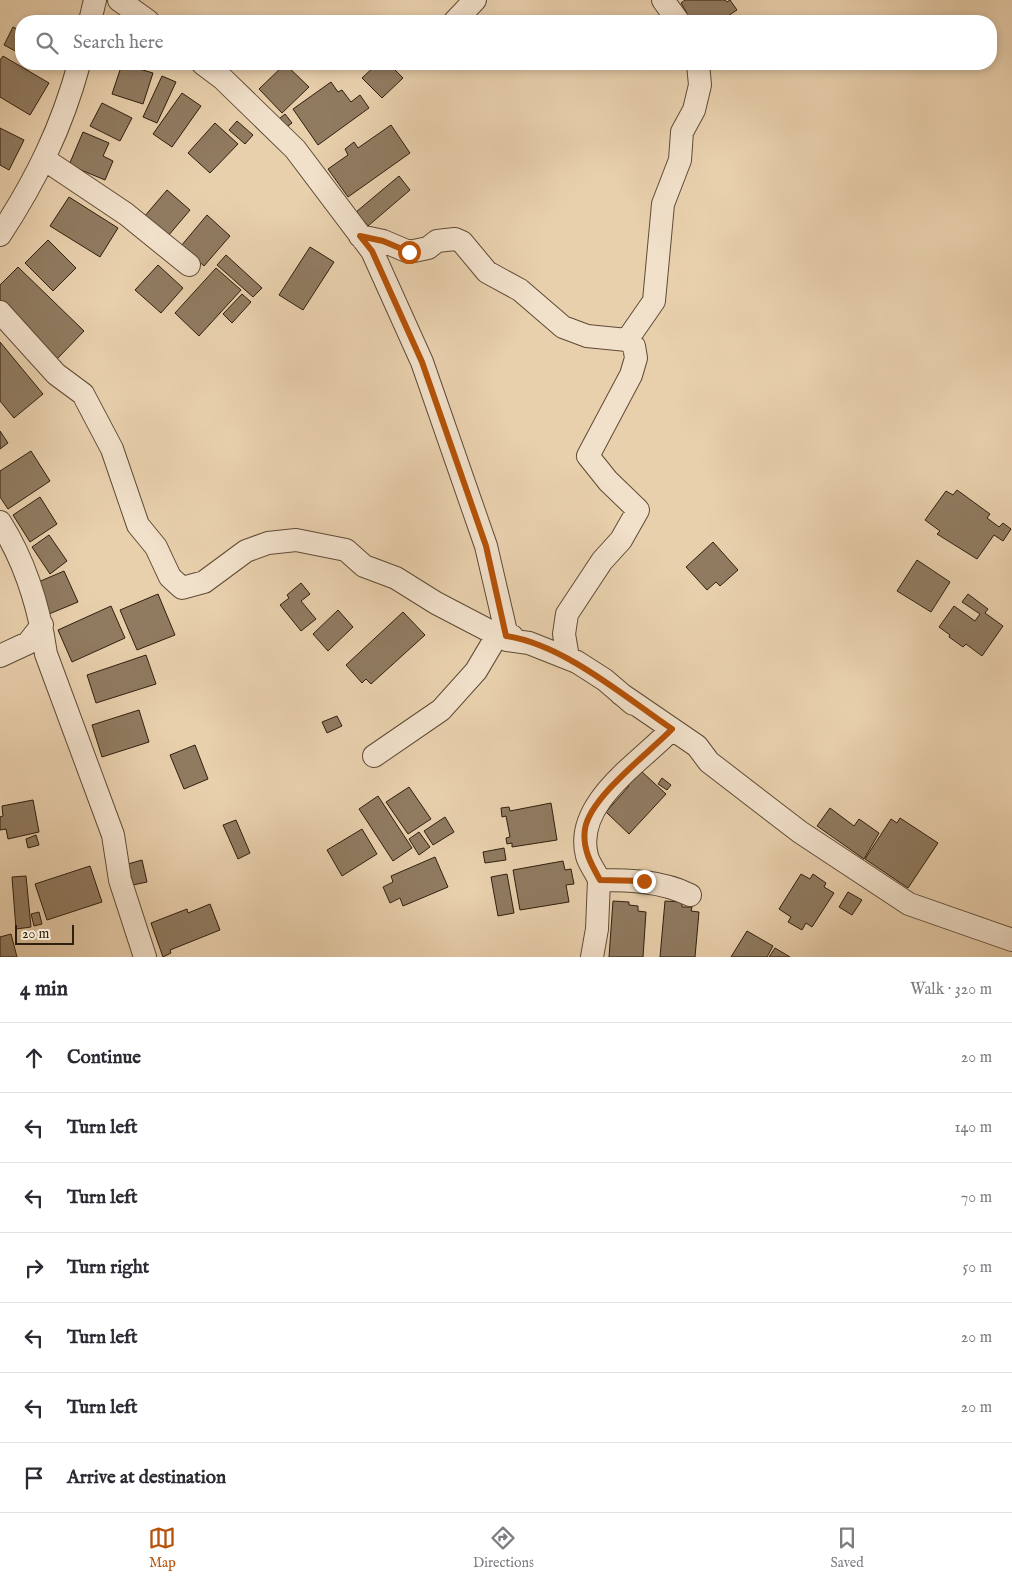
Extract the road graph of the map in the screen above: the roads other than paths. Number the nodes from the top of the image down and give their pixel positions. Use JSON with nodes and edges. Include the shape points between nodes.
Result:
{"nodes":[{"id":1,"x":95,"y":0,"type":"edge"},
{"id":2,"x":119,"y":0,"type":"edge"},
{"id":3,"x":474,"y":0,"type":"edge"},
{"id":4,"x":663,"y":0,"type":"edge"},
{"id":5,"x":91,"y":15,"type":"edge"},
{"id":6,"x":140,"y":15,"type":"edge"},
{"id":7,"x":460,"y":15,"type":"edge"},
{"id":8,"x":674,"y":15,"type":"edge"},
{"id":9,"x":77,"y":70,"type":"edge"},
{"id":10,"x":211,"y":70,"type":"edge"},
{"id":11,"x":699,"y":70,"type":"edge"},
{"id":12,"x":44,"y":159,"type":"junction"},
{"id":13,"x":0,"y":235,"type":"edge"},
{"id":14,"x":360,"y":236,"type":"junction"},
{"id":15,"x":189,"y":265,"type":"dead end"},
{"id":16,"x":0,"y":312,"type":"edge"},
{"id":17,"x":627,"y":340,"type":"junction"},
{"id":18,"x":0,"y":522,"type":"edge"},
{"id":19,"x":42,"y":625,"type":"junction"},
{"id":20,"x":506,"y":636,"type":"junction"},
{"id":21,"x":0,"y":656,"type":"edge"},
{"id":22,"x":568,"y":658,"type":"junction"},
{"id":23,"x":633,"y":704,"type":"dead end"},
{"id":24,"x":672,"y":729,"type":"junction"},
{"id":25,"x":374,"y":756,"type":"dead end"},
{"id":26,"x":600,"y":880,"type":"junction"},
{"id":27,"x":690,"y":895,"type":"dead end"},
{"id":28,"x":1012,"y":940,"type":"edge"},
{"id":29,"x":146,"y":957,"type":"edge"},
{"id":30,"x":592,"y":957,"type":"edge"}],
"edges":[{"from":1,"to":5,"type":"street"},
{"from":2,"to":6,"type":"street"},
{"from":3,"to":7,"type":"street"},
{"from":4,"to":8,"type":"street"},
{"from":9,"to":12,"type":"street","via":[[67,107]]},
{"from":10,"to":14,"type":"street","via":[[295,149]]},
{"from":11,"to":17,"type":"street","via":[[700,85],[694,110],[682,132],[680,160],[663,204],[654,301]]},
{"from":12,"to":13,"type":"street"},
{"from":12,"to":15,"type":"street","via":[[126,214]]},
{"from":14,"to":17,"type":"street","via":[[409,252],[455,239],[462,242],[488,272],[520,290],[563,327],[587,336]]},
{"from":14,"to":20,"type":"street","via":[[372,251],[422,362],[486,546]]},
{"from":16,"to":22,"type":"street","via":[[56,374],[83,394],[112,449],[138,525],[156,547],[170,577],[182,588],[204,582],[246,551],[268,542],[296,540],[346,550],[364,566],[396,578],[507,640]]},
{"from":17,"to":22,"type":"street","via":[[634,346],[636,358],[631,375],[588,456],[593,466],[638,510],[621,540],[602,561],[567,614],[564,634]]},
{"from":18,"to":19,"type":"street","via":[[16,546]]},
{"from":19,"to":21,"type":"street","via":[[28,643]]},
{"from":19,"to":29,"type":"street","via":[[46,654],[113,835],[120,880]]},
{"from":20,"to":22,"type":"street","via":[[522,638]]},
{"from":20,"to":25,"type":"street","via":[[495,639],[476,671],[441,710]]},
{"from":22,"to":23,"type":"street","via":[[605,680]]},
{"from":22,"to":24,"type":"street"},
{"from":24,"to":26,"type":"street","via":[[598,802],[585,829],[587,856]]},
{"from":24,"to":28,"type":"street","via":[[697,746],[709,762],[800,832],[909,904]]},
{"from":26,"to":27,"type":"street","via":[[644,881]]},
{"from":26,"to":30,"type":"street"}]}
